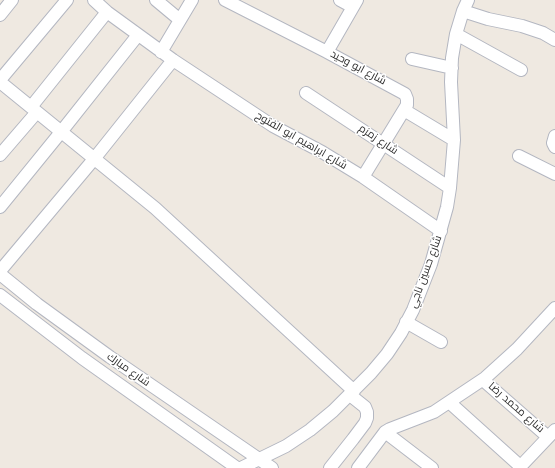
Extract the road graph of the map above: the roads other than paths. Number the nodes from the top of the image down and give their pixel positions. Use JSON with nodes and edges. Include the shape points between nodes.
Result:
{"nodes":[{"id":1,"x":12,"y":0,"type":"edge"},
{"id":2,"x":94,"y":0,"type":"edge"},
{"id":3,"x":156,"y":0,"type":"edge"},
{"id":4,"x":192,"y":0,"type":"edge"},
{"id":5,"x":225,"y":0,"type":"edge"},
{"id":6,"x":340,"y":0,"type":"edge"},
{"id":7,"x":65,"y":1,"type":"edge"},
{"id":8,"x":355,"y":3,"type":"edge"},
{"id":9,"x":465,"y":5,"type":"edge"},
{"id":10,"x":107,"y":12,"type":"junction"},
{"id":11,"x":0,"y":15,"type":"edge"},
{"id":12,"x":180,"y":20,"type":"junction"},
{"id":13,"x":456,"y":34,"type":"junction"},
{"id":14,"x":138,"y":35,"type":"junction"},
{"id":15,"x":555,"y":40,"type":"edge"},
{"id":16,"x":161,"y":52,"type":"junction"},
{"id":17,"x":327,"y":52,"type":"junction"},
{"id":18,"x":412,"y":59,"type":"dead end"},
{"id":19,"x":172,"y":60,"type":"junction"},
{"id":20,"x":452,"y":68,"type":"junction"},
{"id":21,"x":521,"y":70,"type":"dead end"},
{"id":22,"x":0,"y":81,"type":"edge"},
{"id":23,"x":306,"y":93,"type":"dead end"},
{"id":24,"x":34,"y":109,"type":"junction"},
{"id":25,"x":404,"y":110,"type":"junction"},
{"id":26,"x":62,"y":132,"type":"junction"},
{"id":27,"x":555,"y":136,"type":"edge"},
{"id":28,"x":454,"y":140,"type":"junction"},
{"id":29,"x":383,"y":144,"type":"junction"},
{"id":30,"x":555,"y":147,"type":"edge"},
{"id":31,"x":0,"y":155,"type":"edge"},
{"id":32,"x":519,"y":156,"type":"dead end"},
{"id":33,"x":94,"y":159,"type":"junction"},
{"id":34,"x":555,"y":174,"type":"edge"},
{"id":35,"x":363,"y":177,"type":"junction"},
{"id":36,"x":450,"y":188,"type":"junction"},
{"id":37,"x":0,"y":207,"type":"edge"},
{"id":38,"x":441,"y":231,"type":"junction"},
{"id":39,"x":0,"y":273,"type":"edge"},
{"id":40,"x":0,"y":295,"type":"edge"},
{"id":41,"x":555,"y":308,"type":"edge"},
{"id":42,"x":406,"y":322,"type":"junction"},
{"id":43,"x":441,"y":342,"type":"dead end"},
{"id":44,"x":92,"y":345,"type":"junction"},
{"id":45,"x":82,"y":358,"type":"junction"},
{"id":46,"x":483,"y":380,"type":"junction"},
{"id":47,"x":352,"y":393,"type":"junction"},
{"id":48,"x":449,"y":402,"type":"junction"},
{"id":49,"x":385,"y":432,"type":"junction"},
{"id":50,"x":552,"y":433,"type":"edge"},
{"id":51,"x":259,"y":460,"type":"junction"},
{"id":52,"x":525,"y":466,"type":"edge"},
{"id":53,"x":237,"y":468,"type":"edge"},
{"id":54,"x":241,"y":468,"type":"edge"},
{"id":55,"x":272,"y":468,"type":"edge"},
{"id":56,"x":330,"y":468,"type":"edge"},
{"id":57,"x":358,"y":468,"type":"edge"},
{"id":58,"x":432,"y":468,"type":"edge"}],
"edges":[{"from":1,"to":11,"type":"street"},
{"from":2,"to":10,"type":"street","name":"شارع ابراهيم ابو الفتوح"},
{"from":3,"to":12,"type":"street"},
{"from":4,"to":12,"type":"street"},
{"from":5,"to":17,"type":"street","name":"شارع ابو وحيد"},
{"from":6,"to":8,"type":"street"},
{"from":7,"to":22,"type":"street"},
{"from":8,"to":17,"type":"street"},
{"from":9,"to":13,"type":"street","name":"شارع حسين ناجي"},
{"from":9,"to":15,"type":"street","via":[[488,19],[522,26]]},
{"from":10,"to":14,"type":"street","name":"شارع ابراهيم ابو الفتوح"},
{"from":10,"to":24,"type":"street"},
{"from":12,"to":16,"type":"street"},
{"from":13,"to":20,"type":"street","name":"شارع حسين ناجي"},
{"from":13,"to":21,"type":"street"},
{"from":14,"to":16,"type":"street","name":"شارع ابراهيم ابو الفتوح"},
{"from":14,"to":26,"type":"street"},
{"from":16,"to":19,"type":"street","name":"شارع ابراهيم ابو الفتوح"},
{"from":17,"to":25,"type":"street","name":"شارع ابو وحيد","via":[[405,94],[407,105]]},
{"from":18,"to":20,"type":"street"},
{"from":19,"to":33,"type":"street"},
{"from":19,"to":35,"type":"street","name":"شارع ابراهيم ابو الفتوح","via":[[273,126]]},
{"from":20,"to":28,"type":"street","name":"شارع حسين ناجي"},
{"from":22,"to":24,"type":"street"},
{"from":23,"to":29,"type":"street","name":"شارع زمزم"},
{"from":24,"to":26,"type":"street"},
{"from":24,"to":31,"type":"street"},
{"from":25,"to":28,"type":"street"},
{"from":25,"to":29,"type":"street"},
{"from":26,"to":33,"type":"street"},
{"from":26,"to":37,"type":"street"},
{"from":27,"to":30,"type":"street"},
{"from":28,"to":36,"type":"street","name":"شارع حسين ناجي"},
{"from":29,"to":35,"type":"street"},
{"from":29,"to":36,"type":"street","name":"شارع زمزم"},
{"from":32,"to":34,"type":"street"},
{"from":33,"to":39,"type":"street"},
{"from":33,"to":47,"type":"street","via":[[155,208]]},
{"from":35,"to":38,"type":"street","name":"شارع ابراهيم ابو الفتوح"},
{"from":36,"to":38,"type":"street","name":"شارع حسين ناجي"},
{"from":38,"to":42,"type":"street","name":"شارع حسين ناجي","via":[[431,264]]},
{"from":39,"to":44,"type":"street","name":"شارع مبارك"},
{"from":40,"to":45,"type":"street","name":"شارع مبارك"},
{"from":41,"to":46,"type":"street","via":[[517,349]]},
{"from":42,"to":43,"type":"street"},
{"from":42,"to":47,"type":"street","name":"شارع حسين ناجي","via":[[387,354]]},
{"from":44,"to":45,"type":"street"},
{"from":44,"to":51,"type":"street","name":"شارع مبارك"},
{"from":45,"to":53,"type":"street","name":"شارع مبارك"},
{"from":46,"to":48,"type":"street"},
{"from":46,"to":50,"type":"street","name":"شارع محمد رضا"},
{"from":47,"to":51,"type":"street","name":"شارع حسين ناجي","via":[[310,430]]},
{"from":47,"to":56,"type":"street","via":[[365,407],[367,418]]},
{"from":48,"to":49,"type":"street","via":[[427,416]]},
{"from":48,"to":52,"type":"street"},
{"from":49,"to":57,"type":"street"},
{"from":49,"to":58,"type":"street"},
{"from":50,"to":52,"type":"street"},
{"from":51,"to":54,"type":"street","name":"شارع حسين ناجي"},
{"from":51,"to":55,"type":"street","name":"شارع مبارك"}]}
